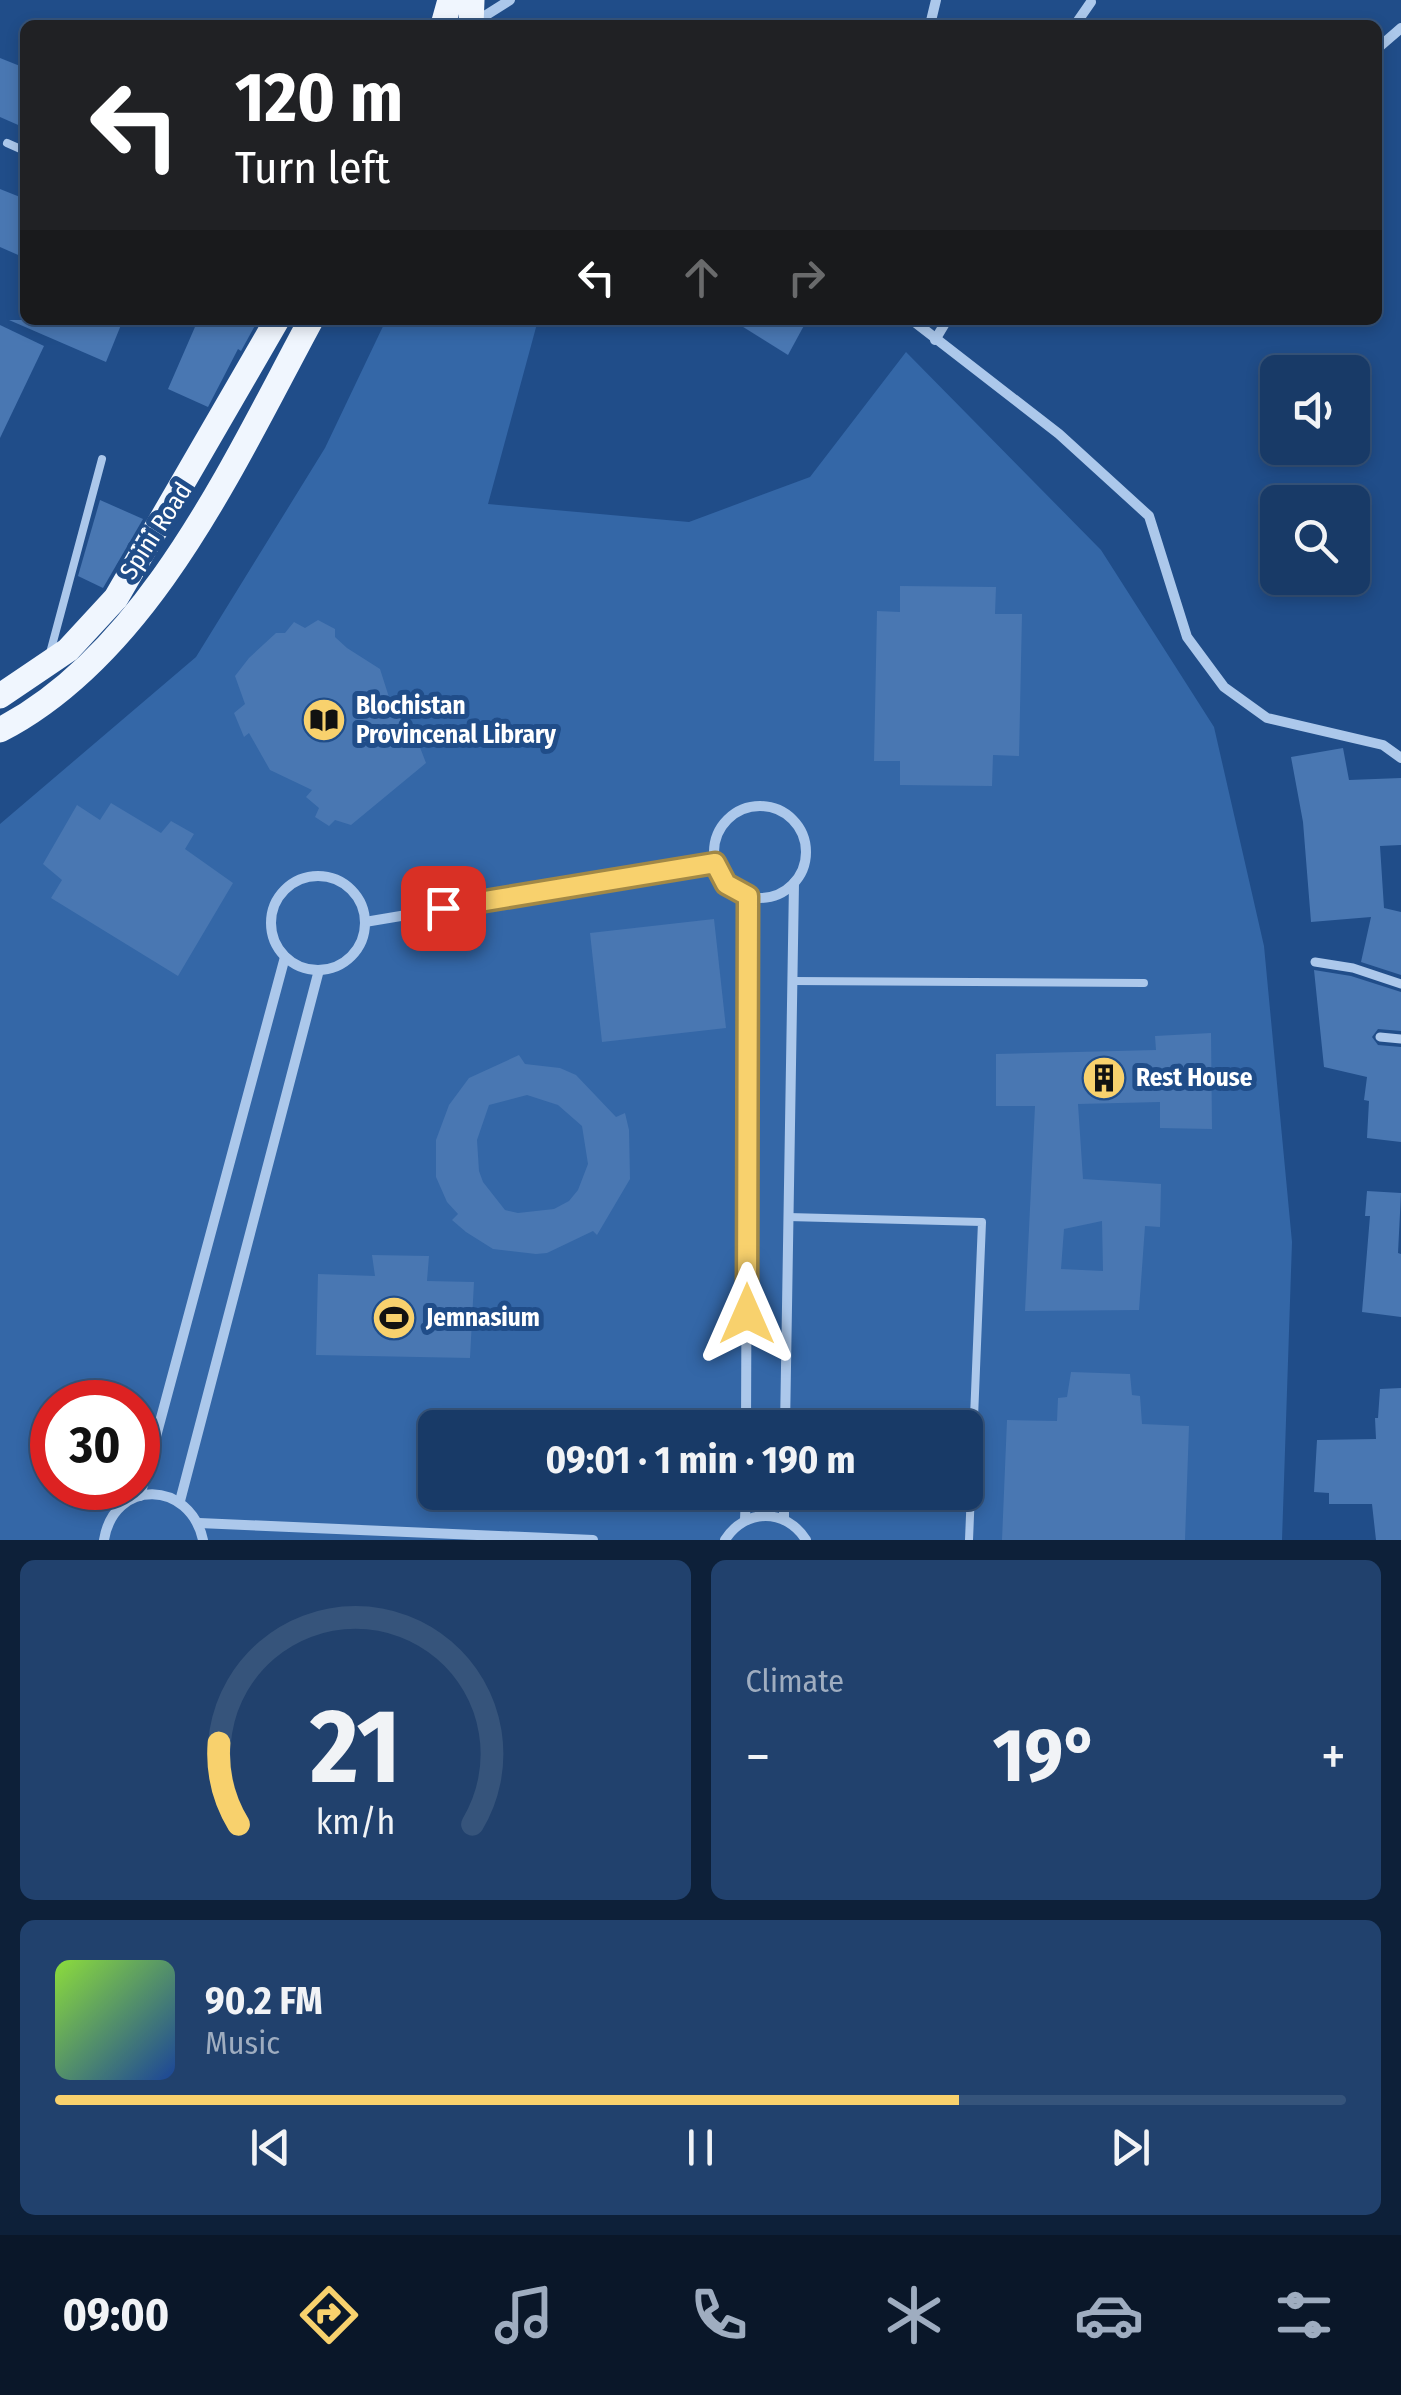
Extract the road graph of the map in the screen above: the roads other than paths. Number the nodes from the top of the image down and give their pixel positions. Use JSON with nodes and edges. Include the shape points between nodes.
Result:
{"nodes":[{"id":1,"x":510,"y":0,"type":"edge"},
{"id":2,"x":479,"y":20,"type":"edge"},
{"id":3,"x":1401,"y":28,"type":"edge"},
{"id":4,"x":1382,"y":45,"type":"edge"},
{"id":5,"x":7,"y":144,"type":"dead end"},
{"id":6,"x":20,"y":150,"type":"edge"},
{"id":7,"x":275,"y":325,"type":"edge"},
{"id":8,"x":308,"y":325,"type":"edge"},
{"id":9,"x":918,"y":325,"type":"edge"},
{"id":10,"x":945,"y":325,"type":"edge"},
{"id":11,"x":935,"y":340,"type":"junction"},
{"id":12,"x":102,"y":459,"type":"dead end"},
{"id":13,"x":47,"y":664,"type":"junction"},
{"id":14,"x":0,"y":696,"type":"edge"},
{"id":15,"x":0,"y":730,"type":"edge"},
{"id":16,"x":1401,"y":758,"type":"edge"},
{"id":17,"x":715,"y":863,"type":"junction"},
{"id":18,"x":794,"y":882,"type":"junction"},
{"id":19,"x":748,"y":896,"type":"junction"},
{"id":20,"x":365,"y":922,"type":"junction"},
{"id":21,"x":286,"y":957,"type":"junction"},
{"id":22,"x":1315,"y":962,"type":"dead end"},
{"id":23,"x":319,"y":970,"type":"junction"},
{"id":24,"x":793,"y":981,"type":"junction"},
{"id":25,"x":1144,"y":983,"type":"dead end"},
{"id":26,"x":1401,"y":984,"type":"edge"},
{"id":27,"x":1380,"y":1036,"type":"dead end"},
{"id":28,"x":1401,"y":1039,"type":"edge"},
{"id":29,"x":788,"y":1217,"type":"junction"},
{"id":30,"x":746,"y":1410,"type":"edge"},
{"id":31,"x":785,"y":1410,"type":"edge"},
{"id":32,"x":160,"y":1422,"type":"edge"},
{"id":33,"x":160,"y":1496,"type":"edge"},
{"id":34,"x":180,"y":1502,"type":"junction"},
{"id":35,"x":118,"y":1510,"type":"edge"},
{"id":36,"x":745,"y":1510,"type":"edge"},
{"id":37,"x":784,"y":1510,"type":"edge"},
{"id":38,"x":784,"y":1518,"type":"junction"},
{"id":39,"x":744,"y":1520,"type":"junction"},
{"id":40,"x":199,"y":1523,"type":"junction"},
{"id":41,"x":104,"y":1540,"type":"edge"},
{"id":42,"x":203,"y":1540,"type":"edge"},
{"id":43,"x":593,"y":1540,"type":"edge"},
{"id":44,"x":725,"y":1540,"type":"edge"},
{"id":45,"x":806,"y":1540,"type":"edge"},
{"id":46,"x":969,"y":1540,"type":"edge"}],
"edges":[{"from":1,"to":2,"type":"street"},
{"from":3,"to":4,"type":"street"},
{"from":5,"to":6,"type":"lane"},
{"from":7,"to":13,"type":"main road","name":"Spini Road","via":[[116,598]]},
{"from":8,"to":15,"type":"main road","name":"Spini Road","via":[[224,482],[139,614],[90,668]]},
{"from":9,"to":11,"type":"street"},
{"from":10,"to":11,"type":"street"},
{"from":11,"to":16,"type":"street","via":[[1060,434],[1149,516],[1187,637],[1224,687],[1267,718],[1383,745]]},
{"from":12,"to":13,"type":"lane"},
{"from":13,"to":14,"type":"main road","name":"Spini Road"},
{"from":17,"to":18,"type":"street","via":[[718,831],[727,818],[740,809],[771,806],[786,813],[804,838],[806,854]]},
{"from":17,"to":19,"type":"street","via":[[726,884]]},
{"from":17,"to":20,"type":"street"},
{"from":18,"to":19,"type":"street","via":[[773,896]]},
{"from":18,"to":24,"type":"street"},
{"from":19,"to":30,"type":"street"},
{"from":20,"to":21,"type":"street","via":[[343,882],[299,880],[276,900],[272,915],[276,945]]},
{"from":20,"to":23,"type":"street","via":[[357,950]]},
{"from":21,"to":23,"type":"street"},
{"from":21,"to":32,"type":"street"},
{"from":22,"to":26,"type":"street"},
{"from":23,"to":34,"type":"street"},
{"from":24,"to":25,"type":"lane"},
{"from":24,"to":29,"type":"street"},
{"from":27,"to":28,"type":"street"},
{"from":29,"to":31,"type":"street"},
{"from":29,"to":46,"type":"lane","via":[[982,1222]]},
{"from":33,"to":34,"type":"street"},
{"from":34,"to":40,"type":"street"},
{"from":35,"to":41,"type":"street"},
{"from":36,"to":39,"type":"street"},
{"from":37,"to":38,"type":"street"},
{"from":38,"to":39,"type":"street"},
{"from":38,"to":45,"type":"street"},
{"from":39,"to":44,"type":"street"},
{"from":40,"to":42,"type":"street"},
{"from":40,"to":43,"type":"street"}]}
